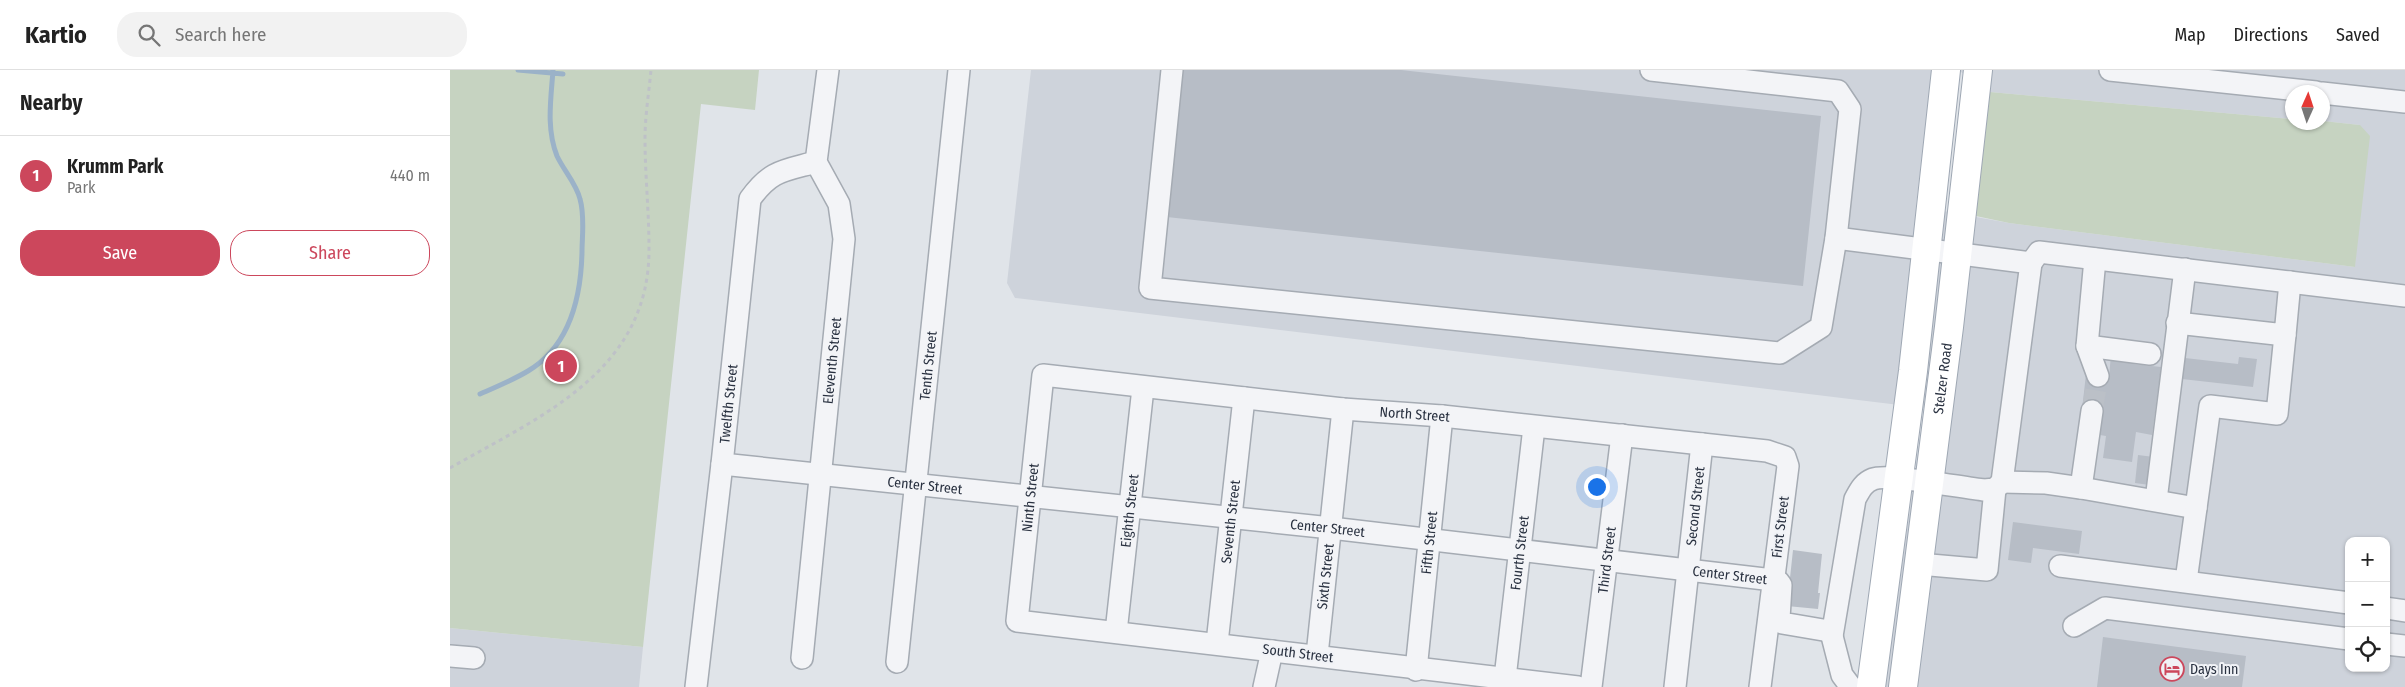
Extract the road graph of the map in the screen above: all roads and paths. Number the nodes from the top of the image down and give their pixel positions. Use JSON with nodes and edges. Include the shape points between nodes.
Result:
{"nodes":[{"id":1,"x":651,"y":70,"type":"edge"},
{"id":2,"x":828,"y":70,"type":"edge"},
{"id":3,"x":959,"y":70,"type":"edge"},
{"id":4,"x":1172,"y":70,"type":"edge"},
{"id":5,"x":1651,"y":70,"type":"edge"},
{"id":6,"x":1946,"y":70,"type":"edge"},
{"id":7,"x":1984,"y":70,"type":"edge"},
{"id":8,"x":2110,"y":70,"type":"edge"},
{"id":9,"x":2285,"y":89,"type":"edge"},
{"id":10,"x":2330,"y":94,"type":"edge"},
{"id":11,"x":2405,"y":102,"type":"edge"},
{"id":12,"x":816,"y":162,"type":"junction"},
{"id":13,"x":1836,"y":238,"type":"junction"},
{"id":14,"x":1926,"y":250,"type":"junction"},
{"id":15,"x":1958,"y":253,"type":"junction"},
{"id":16,"x":2095,"y":258,"type":"junction"},
{"id":17,"x":2031,"y":263,"type":"junction"},
{"id":18,"x":2185,"y":269,"type":"junction"},
{"id":19,"x":2290,"y":282,"type":"junction"},
{"id":20,"x":2405,"y":296,"type":"edge"},
{"id":21,"x":2177,"y":323,"type":"junction"},
{"id":22,"x":2285,"y":335,"type":"junction"},
{"id":23,"x":2087,"y":346,"type":"junction"},
{"id":24,"x":2150,"y":354,"type":"dead end"},
{"id":25,"x":1043,"y":375,"type":"joint"},
{"id":26,"x":2098,"y":376,"type":"tunnel mouth"},
{"id":27,"x":1144,"y":388,"type":"junction"},
{"id":28,"x":1244,"y":398,"type":"junction"},
{"id":29,"x":1343,"y":409,"type":"junction"},
{"id":30,"x":2092,"y":411,"type":"tunnel mouth"},
{"id":31,"x":1442,"y":416,"type":"junction"},
{"id":32,"x":1534,"y":426,"type":"junction"},
{"id":33,"x":1622,"y":435,"type":"junction"},
{"id":34,"x":1702,"y":444,"type":"junction"},
{"id":35,"x":1785,"y":457,"type":"joint"},
{"id":36,"x":722,"y":464,"type":"junction"},
{"id":37,"x":450,"y":468,"type":"edge"},
{"id":38,"x":822,"y":474,"type":"junction"},
{"id":39,"x":1899,"y":479,"type":"junction"},
{"id":40,"x":1930,"y":483,"type":"junction"},
{"id":41,"x":917,"y":485,"type":"junction"},
{"id":42,"x":1998,"y":486,"type":"junction"},
{"id":43,"x":2081,"y":488,"type":"junction"},
{"id":44,"x":1029,"y":497,"type":"junction"},
{"id":45,"x":2156,"y":500,"type":"junction"},
{"id":46,"x":1131,"y":506,"type":"junction"},
{"id":47,"x":2196,"y":508,"type":"junction"},
{"id":48,"x":1231,"y":517,"type":"junction"},
{"id":49,"x":1331,"y":528,"type":"junction"},
{"id":50,"x":1430,"y":539,"type":"junction"},
{"id":51,"x":1520,"y":550,"type":"junction"},
{"id":52,"x":1605,"y":560,"type":"junction"},
{"id":53,"x":1919,"y":564,"type":"junction"},
{"id":54,"x":2060,"y":566,"type":"dead end"},
{"id":55,"x":1688,"y":571,"type":"junction"},
{"id":56,"x":1773,"y":580,"type":"junction"},
{"id":57,"x":2186,"y":581,"type":"junction"},
{"id":58,"x":2345,"y":602,"type":"edge"},
{"id":59,"x":2390,"y":609,"type":"edge"},
{"id":60,"x":2405,"y":611,"type":"edge"},
{"id":61,"x":1017,"y":621,"type":"joint"},
{"id":62,"x":2074,"y":626,"type":"dead end"},
{"id":63,"x":1116,"y":632,"type":"junction"},
{"id":64,"x":1832,"y":636,"type":"junction"},
{"id":65,"x":2345,"y":638,"type":"edge"},
{"id":66,"x":1217,"y":643,"type":"junction"},
{"id":67,"x":2390,"y":644,"type":"edge"},
{"id":68,"x":2405,"y":646,"type":"edge"},
{"id":69,"x":1272,"y":650,"type":"junction"},
{"id":70,"x":1317,"y":655,"type":"junction"},
{"id":71,"x":450,"y":656,"type":"edge"},
{"id":72,"x":474,"y":658,"type":"dead end"},
{"id":73,"x":802,"y":658,"type":"dead end"},
{"id":74,"x":897,"y":662,"type":"dead end"},
{"id":75,"x":1416,"y":670,"type":"junction"},
{"id":76,"x":1505,"y":678,"type":"junction"},
{"id":77,"x":696,"y":687,"type":"edge"},
{"id":78,"x":1264,"y":687,"type":"edge"},
{"id":79,"x":1578,"y":687,"type":"edge"},
{"id":80,"x":1591,"y":687,"type":"edge"},
{"id":81,"x":1675,"y":687,"type":"edge"},
{"id":82,"x":1760,"y":687,"type":"edge"},
{"id":83,"x":1851,"y":687,"type":"edge"},
{"id":84,"x":1871,"y":687,"type":"edge"},
{"id":85,"x":1902,"y":687,"type":"edge"}],
"edges":[{"from":1,"to":37,"type":"path","via":[[645,135],[648,276],[634,324],[606,365],[583,387],[550,411]]},
{"from":2,"to":12,"type":"street"},
{"from":3,"to":41,"type":"street","name":"Tenth Street"},
{"from":4,"to":13,"type":"street","via":[[1150,288],[1780,354],[1821,327]]},
{"from":5,"to":13,"type":"street","via":[[1838,91],[1850,109]]},
{"from":6,"to":14,"type":"main road"},
{"from":7,"to":15,"type":"main road","name":"Stelzer Road"},
{"from":8,"to":9,"type":"street"},
{"from":10,"to":11,"type":"street"},
{"from":12,"to":36,"type":"street","name":"Twelfth Street","via":[[780,171],[762,182],[750,199]]},
{"from":12,"to":38,"type":"street","name":"Eleventh Street","via":[[839,204],[844,239]]},
{"from":13,"to":14,"type":"street"},
{"from":14,"to":15,"type":"street"},
{"from":14,"to":39,"type":"main road"},
{"from":15,"to":17,"type":"street"},
{"from":15,"to":40,"type":"main road","name":"Stelzer Road"},
{"from":16,"to":17,"type":"street","via":[[2039,252]]},
{"from":16,"to":18,"type":"street"},
{"from":16,"to":23,"type":"street"},
{"from":17,"to":42,"type":"street"},
{"from":18,"to":19,"type":"street"},
{"from":18,"to":21,"type":"street"},
{"from":19,"to":20,"type":"street"},
{"from":19,"to":22,"type":"street"},
{"from":21,"to":22,"type":"street"},
{"from":21,"to":45,"type":"street"},
{"from":22,"to":47,"type":"street","via":[[2276,414],[2210,406]]},
{"from":23,"to":24,"type":"street"},
{"from":23,"to":26,"type":"street"},
{"from":25,"to":27,"type":"street","name":"North Street"},
{"from":25,"to":44,"type":"street","name":"Ninth Street"},
{"from":27,"to":28,"type":"street","name":"North Street"},
{"from":27,"to":46,"type":"street","name":"Eighth Street"},
{"from":28,"to":29,"type":"street","name":"North Street"},
{"from":28,"to":48,"type":"street","name":"Seventh Street"},
{"from":29,"to":31,"type":"street","name":"North Street"},
{"from":29,"to":49,"type":"street","name":"Sixth Street"},
{"from":30,"to":43,"type":"street"},
{"from":31,"to":32,"type":"street","name":"North Street"},
{"from":31,"to":50,"type":"street","name":"Fifth Street"},
{"from":32,"to":33,"type":"street","name":"North Street"},
{"from":32,"to":51,"type":"street","name":"Fourth Street"},
{"from":33,"to":34,"type":"street","name":"North Street"},
{"from":33,"to":52,"type":"street","name":"Third Street"},
{"from":34,"to":35,"type":"street","name":"North Street","via":[[1767,451]]},
{"from":34,"to":55,"type":"street","name":"Second Street"},
{"from":35,"to":56,"type":"street","name":"First Street","via":[[1788,466]]},
{"from":36,"to":38,"type":"street","name":"Center Street"},
{"from":36,"to":77,"type":"street","name":"Twelfth Street"},
{"from":38,"to":41,"type":"street","name":"Center Street"},
{"from":38,"to":73,"type":"street","name":"Eleventh Street"},
{"from":39,"to":40,"type":"street"},
{"from":39,"to":64,"type":"street","via":[[1874,478],[1861,486],[1855,499]]},
{"from":39,"to":84,"type":"main road"},
{"from":40,"to":42,"type":"street","via":[[1984,490]]},
{"from":40,"to":53,"type":"main road","name":"Stelzer Road"},
{"from":41,"to":44,"type":"street","name":"Center Street"},
{"from":41,"to":74,"type":"street","name":"Tenth Street"},
{"from":42,"to":43,"type":"street","via":[[2046,483]]},
{"from":42,"to":53,"type":"street","via":[[1987,570]]},
{"from":43,"to":45,"type":"street"},
{"from":44,"to":46,"type":"street","name":"Center Street"},
{"from":44,"to":61,"type":"street","name":"Ninth Street"},
{"from":45,"to":47,"type":"street"},
{"from":46,"to":48,"type":"street","name":"Center Street"},
{"from":46,"to":63,"type":"street","name":"Eighth Street"},
{"from":47,"to":57,"type":"street"},
{"from":48,"to":49,"type":"street","name":"Center Street"},
{"from":48,"to":66,"type":"street","name":"Seventh Street"},
{"from":49,"to":50,"type":"street","name":"Center Street"},
{"from":49,"to":70,"type":"street","name":"Sixth Street"},
{"from":50,"to":51,"type":"street","name":"Center Street"},
{"from":50,"to":75,"type":"street","name":"Fifth Street"},
{"from":51,"to":52,"type":"street","name":"Center Street"},
{"from":51,"to":76,"type":"street","name":"Fourth Street"},
{"from":52,"to":55,"type":"street","name":"Center Street"},
{"from":52,"to":80,"type":"street","name":"Third Street"},
{"from":53,"to":85,"type":"main road","name":"Stelzer Road"},
{"from":54,"to":57,"type":"street"},
{"from":55,"to":56,"type":"street","name":"Center Street"},
{"from":55,"to":81,"type":"street","name":"Second Street"},
{"from":56,"to":64,"type":"street","name":"Center Street","via":[[1782,585],[1782,623],[1823,629]]},
{"from":56,"to":82,"type":"street","name":"First Street"},
{"from":57,"to":58,"type":"street"},
{"from":59,"to":60,"type":"street"},
{"from":61,"to":63,"type":"street","name":"South Street"},
{"from":62,"to":65,"type":"street","via":[[2105,608]]},
{"from":63,"to":66,"type":"street","name":"South Street"},
{"from":64,"to":83,"type":"street","via":[[1842,675]]},
{"from":66,"to":69,"type":"street","name":"South Street"},
{"from":67,"to":68,"type":"street"},
{"from":69,"to":70,"type":"street","name":"South Street"},
{"from":69,"to":78,"type":"street"},
{"from":70,"to":75,"type":"street","name":"South Street"},
{"from":71,"to":72,"type":"street"},
{"from":75,"to":76,"type":"street","name":"South Street"},
{"from":76,"to":79,"type":"street","name":"South Street"}]}
